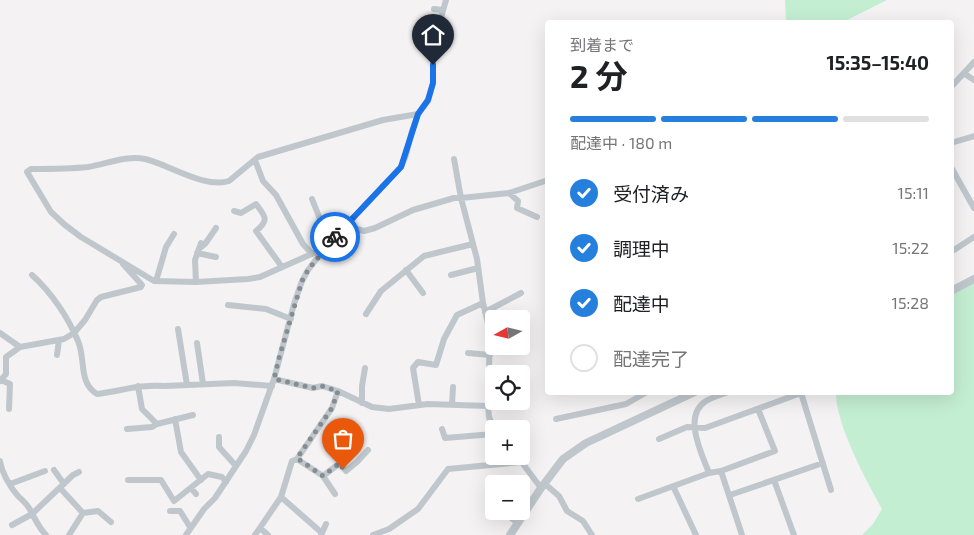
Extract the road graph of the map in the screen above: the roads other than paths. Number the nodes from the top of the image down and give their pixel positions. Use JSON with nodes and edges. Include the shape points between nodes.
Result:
{"nodes":[{"id":1,"x":446,"y":0,"type":"edge"},
{"id":2,"x":434,"y":9,"type":"dead end"},
{"id":3,"x":443,"y":10,"type":"junction"},
{"id":4,"x":974,"y":62,"type":"edge"},
{"id":5,"x":965,"y":74,"type":"junction"},
{"id":6,"x":974,"y":80,"type":"edge"},
{"id":7,"x":954,"y":84,"type":"edge"},
{"id":8,"x":418,"y":114,"type":"junction"},
{"id":9,"x":974,"y":136,"type":"edge"},
{"id":10,"x":954,"y":142,"type":"edge"},
{"id":11,"x":454,"y":159,"type":"dead end"},
{"id":12,"x":255,"y":160,"type":"junction"},
{"id":13,"x":954,"y":172,"type":"edge"},
{"id":14,"x":545,"y":181,"type":"edge"},
{"id":15,"x":509,"y":193,"type":"junction"},
{"id":16,"x":461,"y":198,"type":"junction"},
{"id":17,"x":312,"y":199,"type":"dead end"},
{"id":18,"x":974,"y":208,"type":"edge"},
{"id":19,"x":234,"y":211,"type":"dead end"},
{"id":20,"x":537,"y":217,"type":"dead end"},
{"id":21,"x":346,"y":226,"type":"junction"},
{"id":22,"x":216,"y":228,"type":"dead end"},
{"id":23,"x":174,"y":234,"type":"dead end"},
{"id":24,"x":335,"y":237,"type":"junction"},
{"id":25,"x":974,"y":237,"type":"edge"},
{"id":26,"x":473,"y":244,"type":"junction"},
{"id":27,"x":325,"y":248,"type":"junction"},
{"id":28,"x":199,"y":249,"type":"junction"},
{"id":29,"x":954,"y":250,"type":"edge"},
{"id":30,"x":312,"y":254,"type":"junction"},
{"id":31,"x":216,"y":257,"type":"dead end"},
{"id":32,"x":121,"y":261,"type":"junction"},
{"id":33,"x":282,"y":267,"type":"junction"},
{"id":34,"x":478,"y":268,"type":"junction"},
{"id":35,"x":406,"y":270,"type":"junction"},
{"id":36,"x":32,"y":275,"type":"dead end"},
{"id":37,"x":451,"y":275,"type":"dead end"},
{"id":38,"x":974,"y":278,"type":"edge"},
{"id":39,"x":156,"y":281,"type":"junction"},
{"id":40,"x":196,"y":282,"type":"junction"},
{"id":41,"x":954,"y":289,"type":"edge"},
{"id":42,"x":423,"y":293,"type":"dead end"},
{"id":43,"x":521,"y":293,"type":"dead end"},
{"id":44,"x":483,"y":303,"type":"junction"},
{"id":45,"x":228,"y":305,"type":"dead end"},
{"id":46,"x":489,"y":310,"type":"edge"},
{"id":47,"x":485,"y":312,"type":"edge"},
{"id":48,"x":366,"y":314,"type":"dead end"},
{"id":49,"x":291,"y":319,"type":"junction"},
{"id":50,"x":178,"y":329,"type":"dead end"},
{"id":51,"x":0,"y":333,"type":"edge"},
{"id":52,"x":74,"y":333,"type":"junction"},
{"id":53,"x":59,"y":340,"type":"junction"},
{"id":54,"x":197,"y":343,"type":"dead end"},
{"id":55,"x":20,"y":347,"type":"junction"},
{"id":56,"x":468,"y":353,"type":"dead end"},
{"id":57,"x":485,"y":354,"type":"edge"},
{"id":58,"x":57,"y":355,"type":"dead end"},
{"id":59,"x":365,"y":368,"type":"dead end"},
{"id":60,"x":1,"y":381,"type":"edge"},
{"id":61,"x":273,"y":382,"type":"junction"},
{"id":62,"x":203,"y":384,"type":"junction"},
{"id":63,"x":186,"y":385,"type":"junction"},
{"id":64,"x":138,"y":386,"type":"junction"},
{"id":65,"x":453,"y":387,"type":"dead end"},
{"id":66,"x":338,"y":391,"type":"junction"},
{"id":67,"x":641,"y":395,"type":"edge"},
{"id":68,"x":689,"y":395,"type":"edge"},
{"id":69,"x":721,"y":395,"type":"edge"},
{"id":70,"x":795,"y":395,"type":"edge"},
{"id":71,"x":802,"y":395,"type":"edge"},
{"id":72,"x":362,"y":403,"type":"junction"},
{"id":73,"x":419,"y":405,"type":"junction"},
{"id":74,"x":452,"y":405,"type":"junction"},
{"id":75,"x":485,"y":406,"type":"edge"},
{"id":76,"x":758,"y":408,"type":"junction"},
{"id":77,"x":9,"y":409,"type":"dead end"},
{"id":78,"x":193,"y":415,"type":"dead end"},
{"id":79,"x":556,"y":419,"type":"dead end"},
{"id":80,"x":175,"y":420,"type":"junction"},
{"id":81,"x":157,"y":424,"type":"junction"},
{"id":82,"x":694,"y":427,"type":"junction"},
{"id":83,"x":127,"y":429,"type":"dead end"},
{"id":84,"x":442,"y":429,"type":"dead end"},
{"id":85,"x":485,"y":435,"type":"edge"},
{"id":86,"x":218,"y":437,"type":"dead end"},
{"id":87,"x":659,"y":440,"type":"dead end"},
{"id":88,"x":368,"y":450,"type":"dead end"},
{"id":89,"x":297,"y":458,"type":"junction"},
{"id":90,"x":0,"y":461,"type":"edge"},
{"id":91,"x":823,"y":463,"type":"junction"},
{"id":92,"x":490,"y":465,"type":"edge"},
{"id":93,"x":525,"y":465,"type":"edge"},
{"id":94,"x":236,"y":466,"type":"junction"},
{"id":95,"x":54,"y":470,"type":"dead end"},
{"id":96,"x":45,"y":471,"type":"dead end"},
{"id":97,"x":721,"y":471,"type":"junction"},
{"id":98,"x":79,"y":472,"type":"dead end"},
{"id":99,"x":709,"y":473,"type":"junction"},
{"id":100,"x":323,"y":476,"type":"junction"},
{"id":101,"x":128,"y":480,"type":"dead end"},
{"id":102,"x":201,"y":480,"type":"junction"},
{"id":103,"x":774,"y":480,"type":"junction"},
{"id":104,"x":226,"y":482,"type":"junction"},
{"id":105,"x":10,"y":484,"type":"junction"},
{"id":106,"x":62,"y":486,"type":"junction"},
{"id":107,"x":543,"y":486,"type":"junction"},
{"id":108,"x":674,"y":486,"type":"junction"},
{"id":109,"x":191,"y":488,"type":"junction"},
{"id":110,"x":831,"y":490,"type":"dead end"},
{"id":111,"x":196,"y":494,"type":"dead end"},
{"id":112,"x":335,"y":494,"type":"dead end"},
{"id":113,"x":730,"y":495,"type":"junction"},
{"id":114,"x":281,"y":497,"type":"junction"},
{"id":115,"x":638,"y":499,"type":"dead end"},
{"id":116,"x":170,"y":511,"type":"dead end"},
{"id":117,"x":83,"y":513,"type":"junction"},
{"id":118,"x":32,"y":514,"type":"junction"},
{"id":119,"x":514,"y":520,"type":"edge"},
{"id":120,"x":111,"y":522,"type":"dead end"},
{"id":121,"x":518,"y":523,"type":"junction"},
{"id":122,"x":326,"y":524,"type":"dead end"},
{"id":123,"x":12,"y":525,"type":"dead end"},
{"id":124,"x":190,"y":527,"type":"junction"},
{"id":125,"x":260,"y":528,"type":"junction"},
{"id":126,"x":322,"y":534,"type":"edge"},
{"id":127,"x":46,"y":535,"type":"edge"},
{"id":128,"x":69,"y":535,"type":"edge"},
{"id":129,"x":186,"y":535,"type":"edge"},
{"id":130,"x":255,"y":535,"type":"edge"},
{"id":131,"x":268,"y":535,"type":"edge"},
{"id":132,"x":373,"y":535,"type":"edge"},
{"id":133,"x":510,"y":535,"type":"edge"},
{"id":134,"x":592,"y":535,"type":"edge"},
{"id":135,"x":696,"y":535,"type":"edge"},
{"id":136,"x":742,"y":535,"type":"edge"},
{"id":137,"x":794,"y":535,"type":"edge"}],
"edges":[{"from":1,"to":3,"type":"street"},
{"from":2,"to":3,"type":"street"},
{"from":3,"to":8,"type":"street","via":[[433,46],[433,83],[428,100]]},
{"from":4,"to":5,"type":"street"},
{"from":5,"to":6,"type":"street"},
{"from":5,"to":7,"type":"street"},
{"from":8,"to":12,"type":"street","via":[[383,120]]},
{"from":8,"to":21,"type":"street","via":[[401,167]]},
{"from":9,"to":10,"type":"street"},
{"from":11,"to":16,"type":"street"},
{"from":12,"to":30,"type":"street","via":[[263,181],[276,195]]},
{"from":12,"to":32,"type":"street","via":[[223,183],[137,158],[27,172],[51,212],[81,237]]},
{"from":13,"to":18,"type":"street"},
{"from":14,"to":15,"type":"street"},
{"from":15,"to":16,"type":"street"},
{"from":15,"to":20,"type":"street","via":[[518,201],[517,208]]},
{"from":16,"to":21,"type":"street","via":[[413,210],[364,231]]},
{"from":16,"to":26,"type":"street"},
{"from":17,"to":24,"type":"street","via":[[320,219]]},
{"from":19,"to":33,"type":"street","via":[[241,213],[256,204],[265,221],[256,231]]},
{"from":21,"to":24,"type":"street"},
{"from":22,"to":28,"type":"street"},
{"from":23,"to":39,"type":"street","via":[[166,247]]},
{"from":24,"to":27,"type":"street"},
{"from":25,"to":29,"type":"street"},
{"from":26,"to":34,"type":"street"},
{"from":26,"to":35,"type":"street","via":[[424,256]]},
{"from":27,"to":30,"type":"street"},
{"from":27,"to":49,"type":"street","via":[[302,281]]},
{"from":28,"to":31,"type":"street"},
{"from":28,"to":40,"type":"street","via":[[195,260]]},
{"from":30,"to":33,"type":"street"},
{"from":32,"to":39,"type":"street"},
{"from":32,"to":52,"type":"street","via":[[142,285],[141,288],[96,300]]},
{"from":33,"to":40,"type":"street","via":[[248,279]]},
{"from":34,"to":37,"type":"street"},
{"from":34,"to":44,"type":"street"},
{"from":35,"to":42,"type":"street"},
{"from":35,"to":48,"type":"street","via":[[381,291]]},
{"from":36,"to":52,"type":"street","via":[[48,291]]},
{"from":38,"to":41,"type":"street"},
{"from":39,"to":40,"type":"street"},
{"from":43,"to":46,"type":"street"},
{"from":44,"to":47,"type":"street"},
{"from":44,"to":73,"type":"street","via":[[457,315],[444,339],[436,365],[418,362],[413,368]]},
{"from":45,"to":49,"type":"street","via":[[266,309]]},
{"from":49,"to":61,"type":"street"},
{"from":50,"to":63,"type":"street"},
{"from":51,"to":55,"type":"street"},
{"from":52,"to":53,"type":"street"},
{"from":52,"to":64,"type":"street","via":[[80,344],[90,390],[97,394]]},
{"from":53,"to":55,"type":"street"},
{"from":53,"to":58,"type":"street"},
{"from":54,"to":62,"type":"street"},
{"from":55,"to":60,"type":"street","via":[[6,357],[6,374]]},
{"from":56,"to":57,"type":"street"},
{"from":59,"to":72,"type":"street"},
{"from":60,"to":77,"type":"street","via":[[10,384]]},
{"from":61,"to":62,"type":"street"},
{"from":61,"to":66,"type":"street","via":[[313,388],[322,386]]},
{"from":61,"to":94,"type":"street","via":[[254,435]]},
{"from":62,"to":63,"type":"street"},
{"from":63,"to":64,"type":"street"},
{"from":64,"to":81,"type":"street","via":[[142,409]]},
{"from":65,"to":74,"type":"street"},
{"from":66,"to":72,"type":"street"},
{"from":66,"to":89,"type":"street","via":[[332,408]]},
{"from":67,"to":79,"type":"street","via":[[626,404]]},
{"from":68,"to":107,"type":"street","via":[[586,443],[564,460]]},
{"from":69,"to":82,"type":"street","via":[[705,402],[698,411]]},
{"from":70,"to":76,"type":"street"},
{"from":71,"to":91,"type":"street"},
{"from":72,"to":73,"type":"street","via":[[389,409]]},
{"from":73,"to":74,"type":"street"},
{"from":74,"to":75,"type":"street"},
{"from":76,"to":82,"type":"street","via":[[704,428]]},
{"from":76,"to":97,"type":"street","via":[[775,452]]},
{"from":78,"to":80,"type":"street"},
{"from":80,"to":81,"type":"street"},
{"from":80,"to":102,"type":"street","via":[[181,452]]},
{"from":81,"to":83,"type":"street"},
{"from":82,"to":87,"type":"street"},
{"from":82,"to":99,"type":"street"},
{"from":84,"to":85,"type":"street","via":[[445,438]]},
{"from":86,"to":94,"type":"street","via":[[219,447]]},
{"from":88,"to":100,"type":"street","via":[[346,470],[340,463]]},
{"from":89,"to":100,"type":"street"},
{"from":89,"to":114,"type":"street","via":[[292,460]]},
{"from":90,"to":105,"type":"street"},
{"from":91,"to":103,"type":"street"},
{"from":91,"to":110,"type":"street"},
{"from":92,"to":132,"type":"street","via":[[448,469],[418,509],[389,529]]},
{"from":93,"to":107,"type":"street"},
{"from":94,"to":104,"type":"street"},
{"from":95,"to":106,"type":"street"},
{"from":96,"to":105,"type":"street"},
{"from":97,"to":99,"type":"street"},
{"from":97,"to":113,"type":"street"},
{"from":98,"to":106,"type":"street"},
{"from":99,"to":108,"type":"street"},
{"from":100,"to":112,"type":"street"},
{"from":101,"to":109,"type":"street","via":[[161,480],[174,501]]},
{"from":102,"to":104,"type":"street","via":[[208,474],[222,477]]},
{"from":102,"to":109,"type":"street"},
{"from":103,"to":113,"type":"street"},
{"from":103,"to":137,"type":"street"},
{"from":104,"to":124,"type":"street"},
{"from":105,"to":118,"type":"street"},
{"from":106,"to":117,"type":"street"},
{"from":106,"to":118,"type":"street"},
{"from":107,"to":121,"type":"street"},
{"from":107,"to":134,"type":"street","via":[[559,496],[567,511],[583,521]]},
{"from":108,"to":115,"type":"street"},
{"from":108,"to":135,"type":"street"},
{"from":109,"to":111,"type":"street"},
{"from":113,"to":136,"type":"street"},
{"from":114,"to":125,"type":"street"},
{"from":114,"to":126,"type":"street"},
{"from":116,"to":124,"type":"street","via":[[180,511]]},
{"from":117,"to":120,"type":"street","via":[[98,511]]},
{"from":117,"to":128,"type":"street"},
{"from":118,"to":123,"type":"street"},
{"from":118,"to":127,"type":"street"},
{"from":119,"to":121,"type":"street"},
{"from":121,"to":133,"type":"street"},
{"from":122,"to":126,"type":"street"},
{"from":124,"to":129,"type":"street"},
{"from":125,"to":130,"type":"street"},
{"from":125,"to":131,"type":"street"}]}
